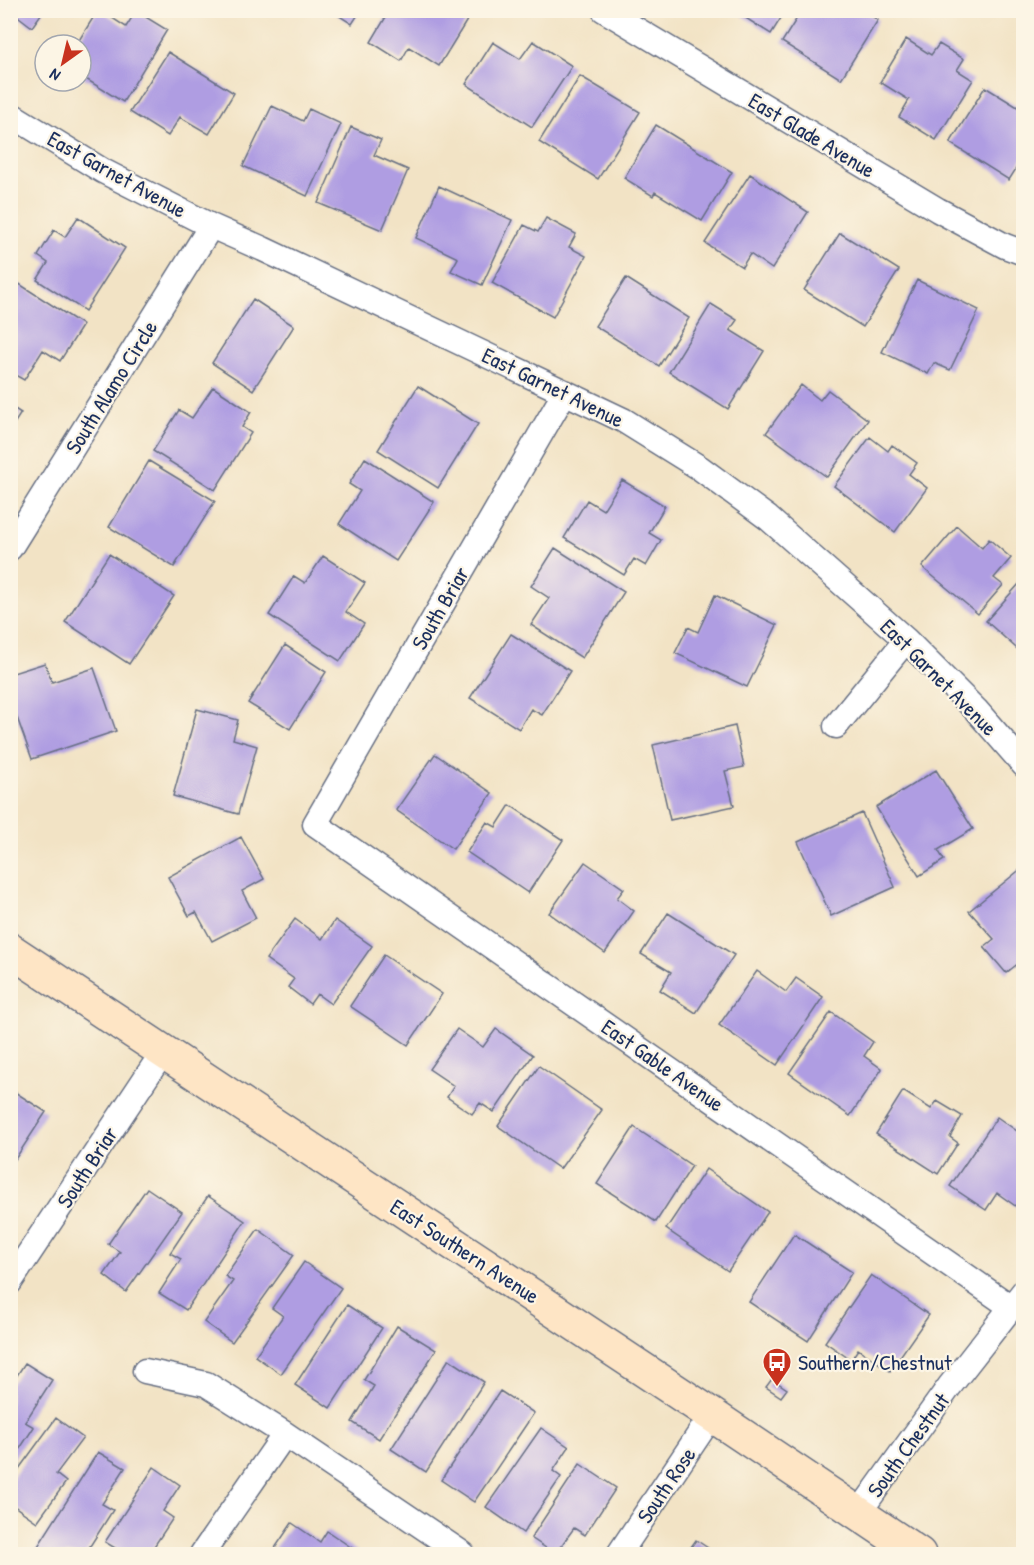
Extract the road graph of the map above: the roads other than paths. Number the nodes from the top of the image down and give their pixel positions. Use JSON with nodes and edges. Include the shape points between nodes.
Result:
{"nodes":[{"id":1,"x":604,"y":10,"type":"edge"},
{"id":2,"x":10,"y":114,"type":"edge"},
{"id":3,"x":211,"y":226,"type":"junction"},
{"id":4,"x":1023,"y":253,"type":"edge"},
{"id":5,"x":565,"y":392,"type":"junction"},
{"id":6,"x":10,"y":548,"type":"edge"},
{"id":7,"x":906,"y":640,"type":"junction"},
{"id":8,"x":836,"y":726,"type":"dead end"},
{"id":9,"x":1023,"y":765,"type":"edge"},
{"id":10,"x":315,"y":824,"type":"joint"},
{"id":11,"x":10,"y":950,"type":"edge"},
{"id":12,"x":163,"y":1052,"type":"junction"},
{"id":13,"x":12,"y":1276,"type":"edge"},
{"id":14,"x":1017,"y":1299,"type":"edge"},
{"id":15,"x":145,"y":1371,"type":"dead end"},
{"id":16,"x":712,"y":1415,"type":"junction"},
{"id":17,"x":285,"y":1434,"type":"junction"},
{"id":18,"x":858,"y":1514,"type":"junction"},
{"id":19,"x":202,"y":1554,"type":"edge"},
{"id":20,"x":463,"y":1554,"type":"edge"},
{"id":21,"x":619,"y":1554,"type":"edge"},
{"id":22,"x":919,"y":1554,"type":"edge"}],
"edges":[{"from":1,"to":4,"type":"street","name":"East Glade Avenue","via":[[938,210]]},
{"from":2,"to":3,"type":"street","name":"East Garnet Avenue","via":[[103,171]]},
{"from":3,"to":5,"type":"street","name":"East Garnet Avenue"},
{"from":3,"to":6,"type":"street","name":"South Alamo Circle"},
{"from":5,"to":7,"type":"street","name":"East Garnet Avenue","via":[[623,420],[768,518]]},
{"from":5,"to":10,"type":"street","name":"South Briar"},
{"from":7,"to":8,"type":"street"},
{"from":7,"to":9,"type":"street","name":"East Garnet Avenue","via":[[976,710]]},
{"from":10,"to":14,"type":"street","name":"East Gable Avenue"},
{"from":11,"to":12,"type":"main road","name":"East Southern Avenue"},
{"from":12,"to":13,"type":"street","name":"South Briar"},
{"from":12,"to":16,"type":"main road","name":"East Southern Avenue"},
{"from":14,"to":18,"type":"street","name":"South Chestnut"},
{"from":15,"to":17,"type":"street","via":[[206,1384]]},
{"from":16,"to":18,"type":"main road","name":"East Southern Avenue"},
{"from":16,"to":21,"type":"street","name":"South Rose"},
{"from":17,"to":19,"type":"street"},
{"from":17,"to":20,"type":"street"},
{"from":18,"to":22,"type":"main road","name":"East Southern Avenue"}]}
